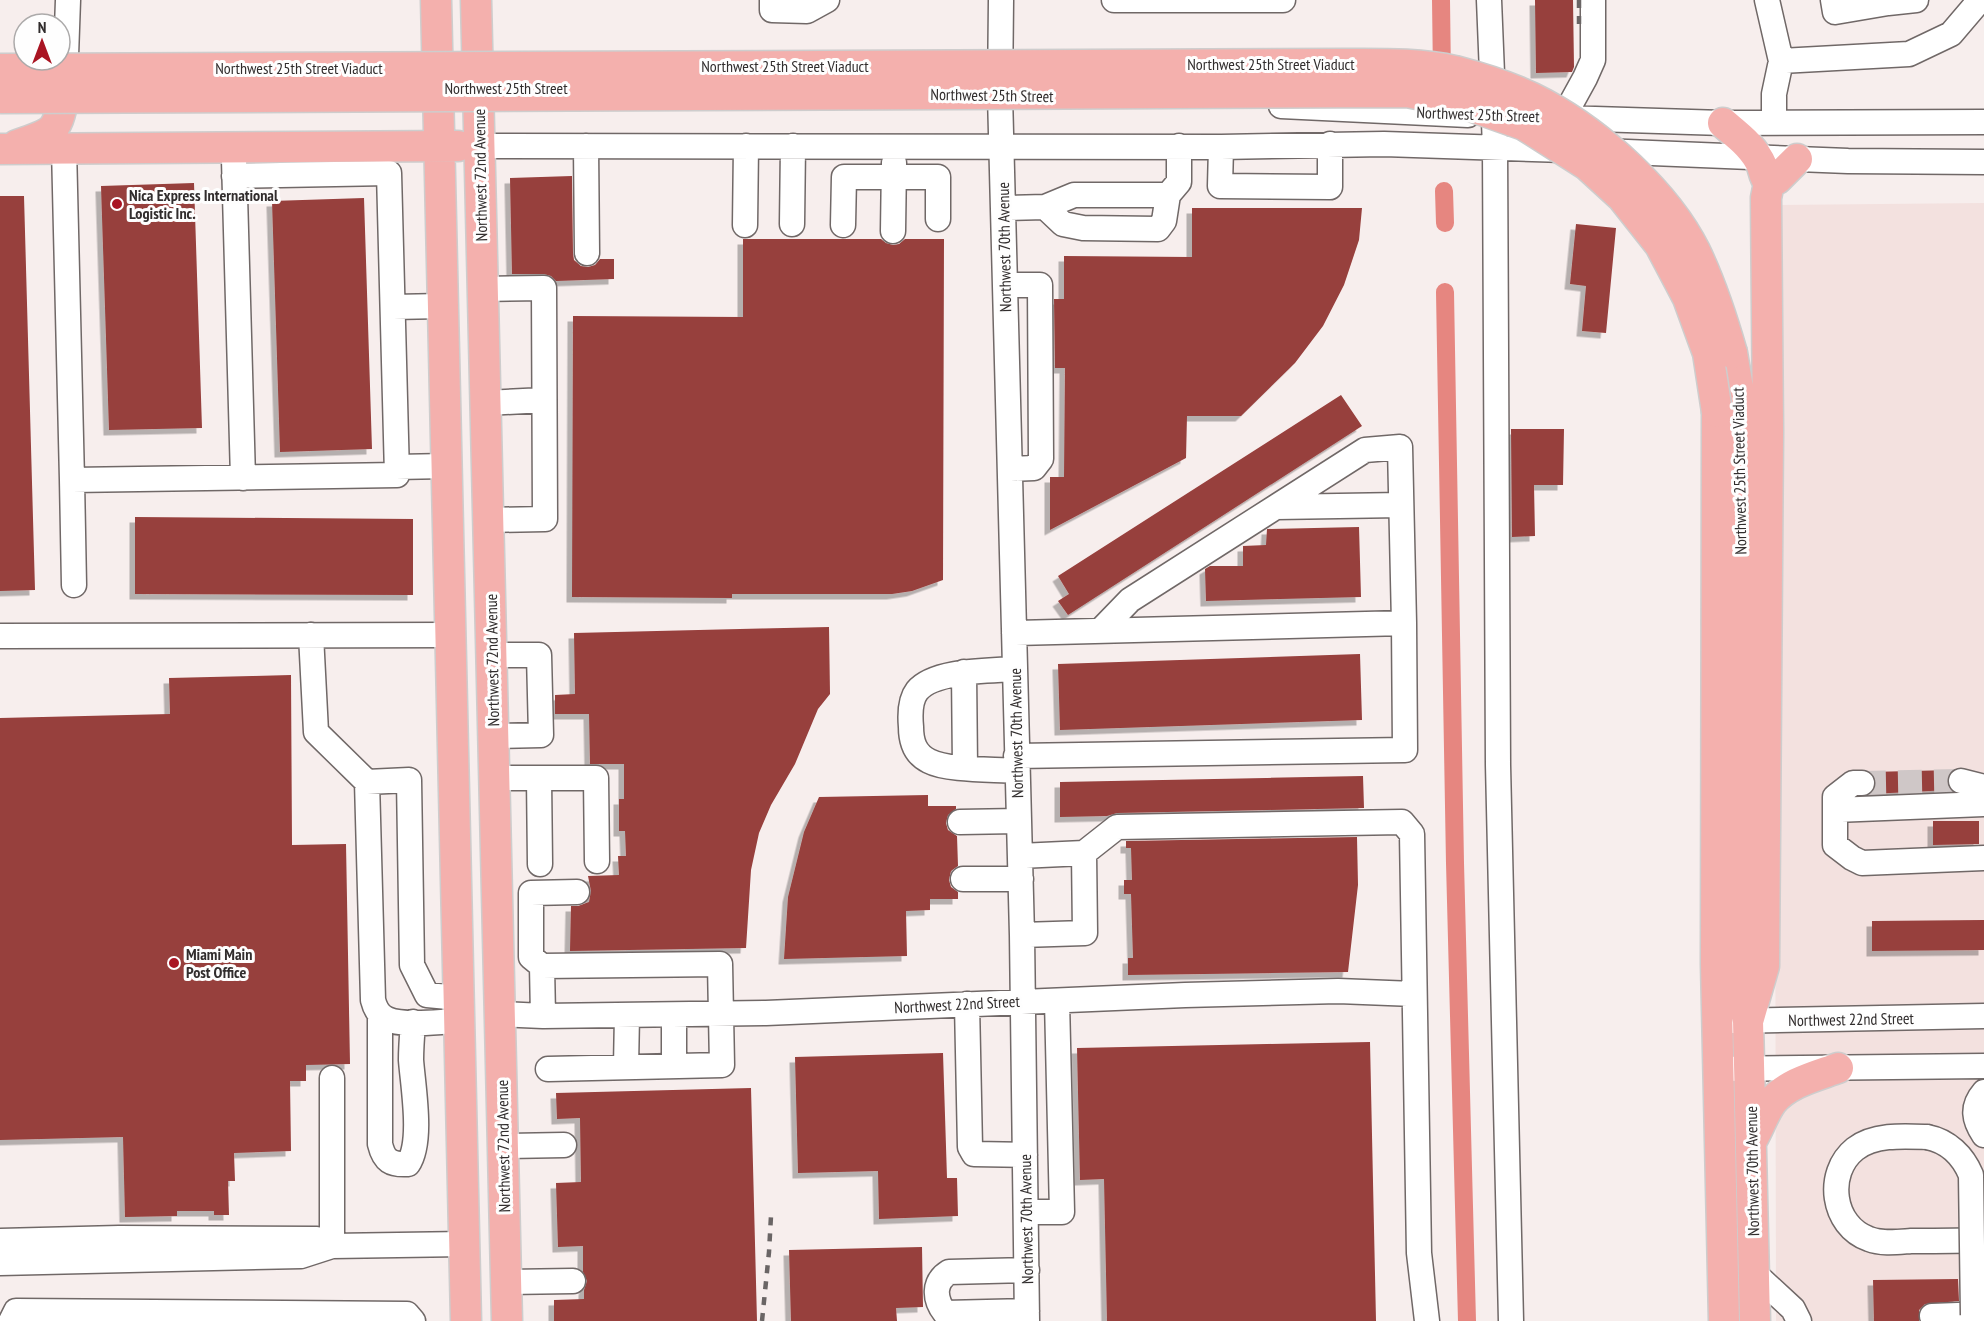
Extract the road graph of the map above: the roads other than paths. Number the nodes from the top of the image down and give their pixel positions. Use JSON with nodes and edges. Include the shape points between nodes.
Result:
{"nodes":[{"id":1,"x":68,"y":0,"type":"edge"},
{"id":2,"x":436,"y":0,"type":"edge"},
{"id":3,"x":476,"y":0,"type":"edge"},
{"id":4,"x":772,"y":0,"type":"edge"},
{"id":5,"x":827,"y":0,"type":"edge"},
{"id":6,"x":1000,"y":0,"type":"edge"},
{"id":7,"x":1114,"y":0,"type":"edge"},
{"id":8,"x":1283,"y":0,"type":"edge"},
{"id":9,"x":1489,"y":0,"type":"edge"},
{"id":10,"x":1593,"y":0,"type":"edge"},
{"id":11,"x":1767,"y":0,"type":"edge"},
{"id":12,"x":1833,"y":0,"type":"edge"},
{"id":13,"x":1916,"y":0,"type":"edge"},
{"id":14,"x":1980,"y":0,"type":"edge"},
{"id":15,"x":1888,"y":2,"type":"edge"},
{"id":16,"x":1781,"y":61,"type":"junction"},
{"id":17,"x":0,"y":69,"type":"edge"},
{"id":18,"x":438,"y":87,"type":"junction"},
{"id":19,"x":478,"y":87,"type":"junction"},
{"id":20,"x":0,"y":89,"type":"edge"},
{"id":21,"x":64,"y":89,"type":"junction"},
{"id":22,"x":1000,"y":95,"type":"junction"},
{"id":23,"x":0,"y":98,"type":"edge"},
{"id":24,"x":1494,"y":116,"type":"junction"},
{"id":25,"x":1563,"y":118,"type":"junction"},
{"id":26,"x":1774,"y":122,"type":"junction"},
{"id":27,"x":1984,"y":122,"type":"edge"},
{"id":28,"x":1723,"y":123,"type":"junction"},
{"id":29,"x":1330,"y":144,"type":"junction"},
{"id":30,"x":439,"y":146,"type":"junction"},
{"id":31,"x":479,"y":146,"type":"junction"},
{"id":32,"x":586,"y":146,"type":"junction"},
{"id":33,"x":746,"y":146,"type":"junction"},
{"id":34,"x":793,"y":146,"type":"junction"},
{"id":35,"x":894,"y":146,"type":"junction"},
{"id":36,"x":1002,"y":146,"type":"junction"},
{"id":37,"x":1179,"y":146,"type":"junction"},
{"id":38,"x":1221,"y":147,"type":"junction"},
{"id":39,"x":1495,"y":147,"type":"junction"},
{"id":40,"x":64,"y":148,"type":"junction"},
{"id":41,"x":3,"y":149,"type":"edge"},
{"id":42,"x":1797,"y":159,"type":"joint"},
{"id":43,"x":234,"y":162,"type":"junction"},
{"id":44,"x":1984,"y":162,"type":"edge"},
{"id":45,"x":1763,"y":170,"type":"junction"},
{"id":46,"x":893,"y":177,"type":"junction"},
{"id":47,"x":1168,"y":195,"type":"junction"},
{"id":48,"x":1045,"y":207,"type":"junction"},
{"id":49,"x":1003,"y":208,"type":"junction"},
{"id":50,"x":938,"y":219,"type":"dead end"},
{"id":51,"x":792,"y":224,"type":"dead end"},
{"id":52,"x":745,"y":225,"type":"dead end"},
{"id":53,"x":843,"y":225,"type":"dead end"},
{"id":54,"x":893,"y":231,"type":"dead end"},
{"id":55,"x":587,"y":253,"type":"dead end"},
{"id":56,"x":1005,"y":285,"type":"junction"},
{"id":57,"x":483,"y":289,"type":"junction"},
{"id":58,"x":442,"y":306,"type":"junction"},
{"id":59,"x":393,"y":307,"type":"junction"},
{"id":60,"x":544,"y":400,"type":"junction"},
{"id":61,"x":486,"y":403,"type":"junction"},
{"id":62,"x":446,"y":466,"type":"junction"},
{"id":63,"x":396,"y":467,"type":"junction"},
{"id":64,"x":1010,"y":469,"type":"junction"},
{"id":65,"x":243,"y":478,"type":"junction"},
{"id":66,"x":72,"y":480,"type":"junction"},
{"id":67,"x":1401,"y":505,"type":"junction"},
{"id":68,"x":1276,"y":507,"type":"junction"},
{"id":69,"x":488,"y":511,"type":"junction"},
{"id":70,"x":74,"y":585,"type":"dead end"},
{"id":71,"x":1404,"y":623,"type":"junction"},
{"id":72,"x":1100,"y":631,"type":"junction"},
{"id":73,"x":1014,"y":633,"type":"junction"},
{"id":74,"x":311,"y":635,"type":"junction"},
{"id":75,"x":450,"y":635,"type":"junction"},
{"id":76,"x":0,"y":636,"type":"edge"},
{"id":77,"x":493,"y":668,"type":"junction"},
{"id":78,"x":1015,"y":669,"type":"junction"},
{"id":79,"x":964,"y":672,"type":"junction"},
{"id":80,"x":494,"y":736,"type":"junction"},
{"id":81,"x":1017,"y":763,"type":"junction"},
{"id":82,"x":965,"y":767,"type":"junction"},
{"id":83,"x":495,"y":778,"type":"junction"},
{"id":84,"x":539,"y":778,"type":"junction"},
{"id":85,"x":1961,"y":781,"type":"tunnel mouth"},
{"id":86,"x":367,"y":782,"type":"junction"},
{"id":87,"x":1862,"y":783,"type":"tunnel mouth"},
{"id":88,"x":1984,"y":787,"type":"edge"},
{"id":89,"x":1984,"y":804,"type":"edge"},
{"id":90,"x":1834,"y":810,"type":"junction"},
{"id":91,"x":1019,"y":821,"type":"junction"},
{"id":92,"x":960,"y":822,"type":"dead end"},
{"id":93,"x":1084,"y":854,"type":"junction"},
{"id":94,"x":1984,"y":858,"type":"edge"},
{"id":95,"x":597,"y":861,"type":"dead end"},
{"id":96,"x":540,"y":864,"type":"dead end"},
{"id":97,"x":1020,"y":868,"type":"junction"},
{"id":98,"x":963,"y":879,"type":"dead end"},
{"id":99,"x":578,"y":892,"type":"dead end"},
{"id":100,"x":497,"y":893,"type":"junction"},
{"id":101,"x":531,"y":893,"type":"junction"},
{"id":102,"x":1023,"y":935,"type":"junction"},
{"id":103,"x":542,"y":966,"type":"junction"},
{"id":104,"x":413,"y":967,"type":"junction"},
{"id":105,"x":373,"y":968,"type":"junction"},
{"id":106,"x":1414,"y":994,"type":"junction"},
{"id":107,"x":1023,"y":1001,"type":"junction"},
{"id":108,"x":1057,"y":1001,"type":"junction"},
{"id":109,"x":966,"y":1004,"type":"junction"},
{"id":110,"x":460,"y":1011,"type":"junction"},
{"id":111,"x":500,"y":1014,"type":"junction"},
{"id":112,"x":720,"y":1014,"type":"junction"},
{"id":113,"x":380,"y":1015,"type":"junction"},
{"id":114,"x":627,"y":1015,"type":"junction"},
{"id":115,"x":674,"y":1015,"type":"junction"},
{"id":116,"x":543,"y":1016,"type":"junction"},
{"id":117,"x":1984,"y":1016,"type":"edge"},
{"id":118,"x":1718,"y":1021,"type":"junction"},
{"id":119,"x":1748,"y":1021,"type":"junction"},
{"id":120,"x":413,"y":1022,"type":"junction"},
{"id":121,"x":411,"y":1059,"type":"junction"},
{"id":122,"x":381,"y":1061,"type":"junction"},
{"id":123,"x":674,"y":1066,"type":"junction"},
{"id":124,"x":1984,"y":1066,"type":"edge"},
{"id":125,"x":626,"y":1067,"type":"junction"},
{"id":126,"x":1838,"y":1068,"type":"junction"},
{"id":127,"x":548,"y":1069,"type":"dead end"},
{"id":128,"x":1719,"y":1069,"type":"junction"},
{"id":129,"x":1750,"y":1069,"type":"junction"},
{"id":130,"x":332,"y":1078,"type":"dead end"},
{"id":131,"x":1984,"y":1092,"type":"edge"},
{"id":132,"x":1984,"y":1136,"type":"edge"},
{"id":133,"x":1751,"y":1142,"type":"junction"},
{"id":134,"x":564,"y":1145,"type":"dead end"},
{"id":135,"x":502,"y":1146,"type":"junction"},
{"id":136,"x":1025,"y":1155,"type":"junction"},
{"id":137,"x":1027,"y":1212,"type":"junction"},
{"id":138,"x":1984,"y":1225,"type":"edge"},
{"id":139,"x":1984,"y":1240,"type":"edge"},
{"id":140,"x":0,"y":1241,"type":"edge"},
{"id":141,"x":464,"y":1244,"type":"junction"},
{"id":142,"x":332,"y":1246,"type":"junction"},
{"id":143,"x":0,"y":1263,"type":"edge"},
{"id":144,"x":1027,"y":1270,"type":"junction"},
{"id":145,"x":1754,"y":1273,"type":"junction"},
{"id":146,"x":573,"y":1281,"type":"dead end"},
{"id":147,"x":507,"y":1305,"type":"edge"},
{"id":148,"x":1971,"y":1315,"type":"edge"},
{"id":149,"x":1027,"y":1316,"type":"edge"},
{"id":150,"x":1932,"y":1316,"type":"dead end"},
{"id":151,"x":11,"y":1321,"type":"edge"},
{"id":152,"x":413,"y":1321,"type":"edge"},
{"id":153,"x":466,"y":1321,"type":"edge"},
{"id":154,"x":1427,"y":1321,"type":"edge"},
{"id":155,"x":1511,"y":1321,"type":"edge"},
{"id":156,"x":1724,"y":1321,"type":"edge"},
{"id":157,"x":1755,"y":1321,"type":"edge"},
{"id":158,"x":1799,"y":1321,"type":"edge"}],
"edges":[{"from":1,"to":21,"type":"street"},
{"from":2,"to":18,"type":"main road"},
{"from":3,"to":19,"type":"main road","name":"Northwest 72nd Avenue"},
{"from":4,"to":5,"type":"street","via":[[772,10],[807,11]]},
{"from":6,"to":22,"type":"street","name":"Northwest 70th Avenue"},
{"from":7,"to":8,"type":"street"},
{"from":9,"to":24,"type":"street"},
{"from":10,"to":25,"type":"street","via":[[1593,60]]},
{"from":11,"to":16,"type":"street"},
{"from":12,"to":15,"type":"street","via":[[1835,12]]},
{"from":13,"to":15,"type":"street"},
{"from":14,"to":16,"type":"street","via":[[1951,34],[1909,54]]},
{"from":16,"to":26,"type":"street","via":[[1774,94]]},
{"from":17,"to":119,"type":"main road","name":"Northwest 25th Street Viaduct","bridge":true,"via":[[1409,65],[1492,82],[1544,104],[1589,134],[1662,201],[1694,250],[1718,304],[1732,353],[1742,426],[1737,966]]},
{"from":18,"to":19,"type":"main road","name":"Northwest 25th Street"},
{"from":18,"to":21,"type":"main road","name":"Northwest 25th Street"},
{"from":18,"to":30,"type":"main road"},
{"from":19,"to":22,"type":"street","name":"Northwest 25th Street"},
{"from":19,"to":31,"type":"main road","name":"Northwest 72nd Avenue"},
{"from":20,"to":21,"type":"main road","name":"Northwest 25th Street"},
{"from":21,"to":41,"type":"main road","via":[[59,120],[48,134]]},
{"from":22,"to":24,"type":"street","name":"Northwest 25th Street"},
{"from":22,"to":36,"type":"street","name":"Northwest 70th Avenue"},
{"from":23,"to":118,"type":"main road","name":"Northwest 25th Street Viaduct","bridge":true,"via":[[1407,92],[1459,102],[1524,125],[1587,165],[1622,197],[1660,245],[1688,298],[1708,353],[1716,412]]},
{"from":24,"to":25,"type":"street","name":"Northwest 25th Street"},
{"from":24,"to":39,"type":"street"},
{"from":25,"to":28,"type":"street","name":"Northwest 25th Street"},
{"from":26,"to":27,"type":"street","name":"Northwest 25th Street"},
{"from":26,"to":28,"type":"street","name":"Northwest 25th Street"},
{"from":28,"to":45,"type":"main road","via":[[1748,145]]},
{"from":29,"to":38,"type":"street","name":"Northwest 25th Street"},
{"from":29,"to":38,"type":"street","via":[[1330,187],[1220,186]]},
{"from":29,"to":39,"type":"street","name":"Northwest 25th Street"},
{"from":30,"to":31,"type":"main road","name":"Northwest 25th Street"},
{"from":30,"to":43,"type":"main road","name":"Northwest 25th Street"},
{"from":30,"to":58,"type":"main road"},
{"from":31,"to":32,"type":"street","name":"Northwest 25th Street"},
{"from":31,"to":57,"type":"main road","name":"Northwest 72nd Avenue"},
{"from":32,"to":33,"type":"street","name":"Northwest 25th Street"},
{"from":32,"to":55,"type":"street"},
{"from":33,"to":34,"type":"street","name":"Northwest 25th Street"},
{"from":33,"to":52,"type":"street"},
{"from":34,"to":35,"type":"street","name":"Northwest 25th Street"},
{"from":34,"to":51,"type":"street"},
{"from":35,"to":36,"type":"street","name":"Northwest 25th Street"},
{"from":35,"to":46,"type":"street"},
{"from":36,"to":37,"type":"street","name":"Northwest 25th Street"},
{"from":36,"to":49,"type":"street","name":"Northwest 70th Avenue"},
{"from":37,"to":38,"type":"street","name":"Northwest 25th Street"},
{"from":37,"to":47,"type":"street","via":[[1179,183]]},
{"from":39,"to":45,"type":"street","name":"Northwest 25th Street"},
{"from":39,"to":155,"type":"street","via":[[1498,765]]},
{"from":40,"to":41,"type":"main road","name":"Northwest 25th Street"},
{"from":40,"to":43,"type":"main road","name":"Northwest 25th Street"},
{"from":40,"to":66,"type":"street"},
{"from":42,"to":44,"type":"street"},
{"from":42,"to":45,"type":"main road","via":[[1777,178]]},
{"from":43,"to":59,"type":"street","via":[[390,173]]},
{"from":43,"to":65,"type":"street"},
{"from":45,"to":119,"type":"main road","via":[[1768,443],[1764,966]]},
{"from":46,"to":50,"type":"street","via":[[938,177]]},
{"from":46,"to":53,"type":"street","via":[[844,177]]},
{"from":46,"to":54,"type":"street"},
{"from":47,"to":48,"type":"street","via":[[1074,195]]},
{"from":47,"to":48,"type":"street","via":[[1164,221],[1158,230],[1063,224]]},
{"from":48,"to":49,"type":"street"},
{"from":49,"to":56,"type":"street","name":"Northwest 70th Avenue"},
{"from":56,"to":64,"type":"street","name":"Northwest 70th Avenue"},
{"from":56,"to":64,"type":"street","via":[[1040,285],[1041,459],[1034,468]]},
{"from":57,"to":60,"type":"street","via":[[544,288]]},
{"from":57,"to":61,"type":"main road","name":"Northwest 72nd Avenue"},
{"from":58,"to":59,"type":"street"},
{"from":58,"to":62,"type":"main road"},
{"from":59,"to":63,"type":"street"},
{"from":60,"to":61,"type":"street"},
{"from":60,"to":69,"type":"street","via":[[545,519]]},
{"from":61,"to":69,"type":"main road","name":"Northwest 72nd Avenue"},
{"from":62,"to":63,"type":"street"},
{"from":62,"to":69,"type":"main road","via":[[462,470],[476,481]]},
{"from":62,"to":75,"type":"main road"},
{"from":63,"to":65,"type":"street","via":[[397,475]]},
{"from":64,"to":73,"type":"street","name":"Northwest 70th Avenue"},
{"from":65,"to":66,"type":"street"},
{"from":66,"to":70,"type":"street"},
{"from":67,"to":68,"type":"street"},
{"from":67,"to":68,"type":"street","via":[[1400,447],[1365,450]]},
{"from":67,"to":71,"type":"street"},
{"from":68,"to":72,"type":"street","via":[[1130,600]]},
{"from":69,"to":77,"type":"main road","name":"Northwest 72nd Avenue"},
{"from":71,"to":72,"type":"street"},
{"from":71,"to":81,"type":"street","via":[[1405,750]]},
{"from":72,"to":73,"type":"street"},
{"from":73,"to":78,"type":"street","name":"Northwest 70th Avenue"},
{"from":74,"to":75,"type":"street"},
{"from":74,"to":76,"type":"street"},
{"from":74,"to":86,"type":"street","via":[[316,732]]},
{"from":75,"to":77,"type":"main road","via":[[467,642]]},
{"from":75,"to":110,"type":"main road"},
{"from":77,"to":80,"type":"main road","name":"Northwest 72nd Avenue"},
{"from":77,"to":80,"type":"street","via":[[539,655],[541,735]]},
{"from":78,"to":79,"type":"street"},
{"from":78,"to":81,"type":"street","name":"Northwest 70th Avenue"},
{"from":79,"to":82,"type":"street"},
{"from":79,"to":82,"type":"street","via":[[932,681],[917,692],[910,712],[911,740],[919,755],[932,763]]},
{"from":80,"to":83,"type":"main road","name":"Northwest 72nd Avenue"},
{"from":81,"to":82,"type":"street"},
{"from":81,"to":91,"type":"street","name":"Northwest 70th Avenue"},
{"from":83,"to":84,"type":"street"},
{"from":83,"to":100,"type":"main road","name":"Northwest 72nd Avenue"},
{"from":84,"to":95,"type":"street","via":[[596,778]]},
{"from":84,"to":96,"type":"street"},
{"from":85,"to":88,"type":"street"},
{"from":86,"to":104,"type":"street","via":[[409,780]]},
{"from":86,"to":105,"type":"street"},
{"from":87,"to":90,"type":"street","via":[[1853,783],[1834,797]]},
{"from":89,"to":90,"type":"street"},
{"from":90,"to":94,"type":"street","via":[[1835,844],[1862,863]]},
{"from":91,"to":92,"type":"street"},
{"from":91,"to":97,"type":"street","name":"Northwest 70th Avenue"},
{"from":93,"to":97,"type":"street"},
{"from":93,"to":102,"type":"street","via":[[1085,933]]},
{"from":93,"to":106,"type":"street","via":[[1117,827],[1402,822],[1412,834]]},
{"from":97,"to":98,"type":"street"},
{"from":97,"to":102,"type":"street","name":"Northwest 70th Avenue"},
{"from":99,"to":101,"type":"street"},
{"from":100,"to":101,"type":"street"},
{"from":100,"to":111,"type":"main road","name":"Northwest 72nd Avenue"},
{"from":101,"to":103,"type":"street","via":[[531,957]]},
{"from":102,"to":107,"type":"street","name":"Northwest 70th Avenue"},
{"from":103,"to":112,"type":"street","via":[[720,964]]},
{"from":103,"to":116,"type":"street"},
{"from":104,"to":105,"type":"street"},
{"from":104,"to":110,"type":"street","via":[[427,995]]},
{"from":105,"to":113,"type":"street","via":[[373,1000]]},
{"from":106,"to":108,"type":"street","name":"Northwest 22nd Street","via":[[1338,991]]},
{"from":106,"to":154,"type":"street","via":[[1419,1253]]},
{"from":107,"to":108,"type":"street","name":"Northwest 22nd Street"},
{"from":107,"to":109,"type":"street","name":"Northwest 22nd Street"},
{"from":107,"to":136,"type":"street","name":"Northwest 70th Avenue"},
{"from":108,"to":137,"type":"street","via":[[1062,1212]]},
{"from":109,"to":112,"type":"street","name":"Northwest 22nd Street"},
{"from":109,"to":136,"type":"street","via":[[970,1147],[974,1154]]},
{"from":110,"to":111,"type":"main road"},
{"from":110,"to":120,"type":"street"},
{"from":110,"to":141,"type":"main road"},
{"from":111,"to":116,"type":"street","name":"Northwest 22nd Street"},
{"from":111,"to":135,"type":"main road","name":"Northwest 72nd Avenue"},
{"from":112,"to":115,"type":"street","name":"Northwest 22nd Street"},
{"from":112,"to":123,"type":"street","via":[[722,1065]]},
{"from":113,"to":120,"type":"street","via":[[387,1020]]},
{"from":113,"to":122,"type":"street"},
{"from":114,"to":115,"type":"street","name":"Northwest 22nd Street"},
{"from":114,"to":116,"type":"street","name":"Northwest 22nd Street"},
{"from":114,"to":125,"type":"street"},
{"from":115,"to":123,"type":"street"},
{"from":117,"to":119,"type":"street","name":"Northwest 22nd Street"},
{"from":118,"to":119,"type":"street","name":"Northwest 22nd Street"},
{"from":118,"to":128,"type":"main road","name":"Northwest 70th Avenue"},
{"from":119,"to":129,"type":"main road","name":"Northwest 70th Avenue"},
{"from":120,"to":121,"type":"street"},
{"from":121,"to":122,"type":"street"},
{"from":121,"to":122,"type":"street","via":[[415,1147],[408,1164],[399,1165],[390,1163],[380,1144]]},
{"from":123,"to":125,"type":"street"},
{"from":124,"to":126,"type":"street"},
{"from":125,"to":127,"type":"street"},
{"from":126,"to":129,"type":"street"},
{"from":126,"to":133,"type":"main road","via":[[1780,1094]]},
{"from":128,"to":129,"type":"street"},
{"from":128,"to":156,"type":"main road","name":"Northwest 70th Avenue"},
{"from":129,"to":133,"type":"main road","name":"Northwest 70th Avenue"},
{"from":130,"to":142,"type":"street"},
{"from":131,"to":132,"type":"street","via":[[1975,1111]]},
{"from":133,"to":145,"type":"main road","name":"Northwest 70th Avenue"},
{"from":134,"to":135,"type":"street"},
{"from":135,"to":147,"type":"main road","name":"Northwest 72nd Avenue"},
{"from":136,"to":137,"type":"street","name":"Northwest 70th Avenue"},
{"from":137,"to":144,"type":"street","name":"Northwest 70th Avenue"},
{"from":138,"to":148,"type":"street","via":[[1973,1225],[1962,1225],[1952,1225],[1887,1226],[1875,1225],[1861,1216],[1852,1202],[1853,1175],[1867,1159],[1886,1152],[1930,1153],[1949,1165],[1958,1188],[1958,1200],[1958,1212],[1958,1223],[1958,1235]]},
{"from":139,"to":148,"type":"street","bridge":true,"via":[[1973,1240],[1963,1240],[1888,1242],[1870,1240],[1848,1222],[1838,1205],[1836,1188],[1843,1164],[1862,1145],[1886,1138],[1932,1138],[1960,1156],[1972,1181],[1972,1234],[1972,1246],[1972,1257],[1972,1269]]},
{"from":140,"to":142,"type":"street","via":[[257,1238],[317,1239]]},
{"from":141,"to":142,"type":"street"},
{"from":141,"to":147,"type":"main road"},
{"from":141,"to":153,"type":"main road"},
{"from":142,"to":143,"type":"street","via":[[301,1256]]},
{"from":144,"to":149,"type":"street","name":"Northwest 70th Avenue"},
{"from":144,"to":149,"type":"street","via":[[949,1272],[937,1284],[937,1297],[945,1313]]},
{"from":145,"to":157,"type":"main road","name":"Northwest 70th Avenue"},
{"from":145,"to":158,"type":"street","via":[[1793,1309]]},
{"from":146,"to":147,"type":"street"},
{"from":148,"to":150,"type":"street"},
{"from":151,"to":152,"type":"street","via":[[16,1311],[407,1314]]}]}
